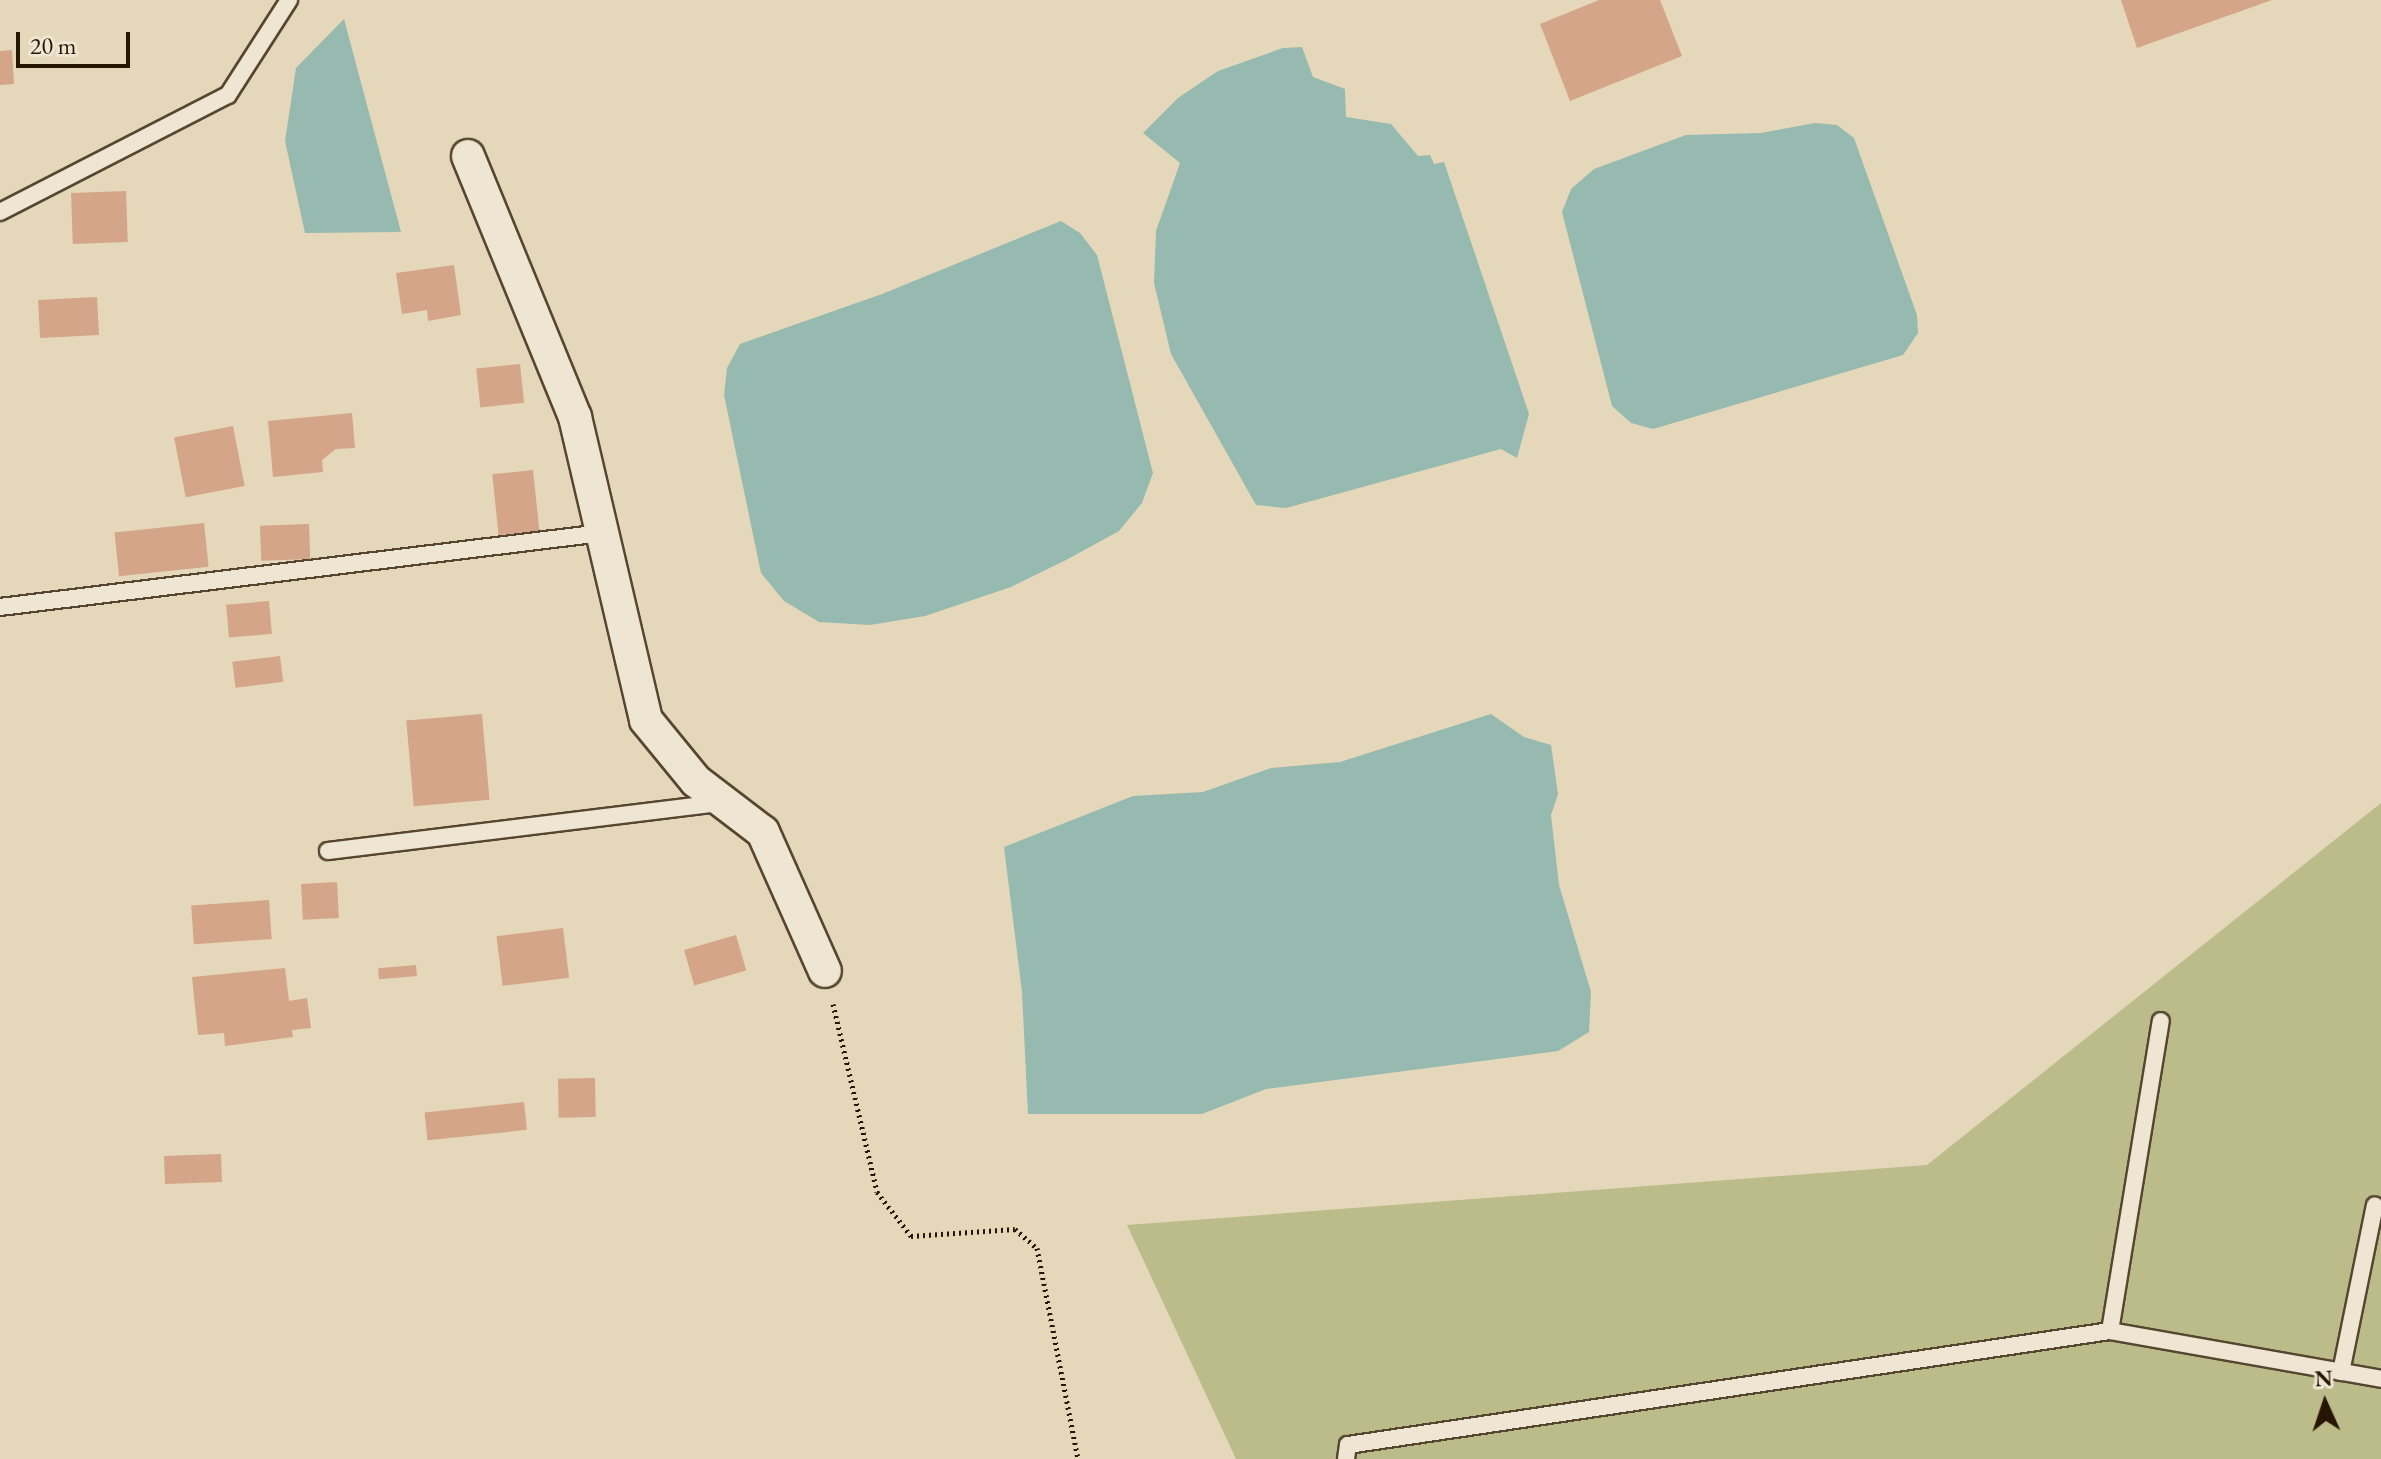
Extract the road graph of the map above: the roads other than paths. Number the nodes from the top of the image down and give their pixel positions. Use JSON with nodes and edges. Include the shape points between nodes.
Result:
{"nodes":[{"id":1,"x":289,"y":0,"type":"edge"},
{"id":2,"x":468,"y":156,"type":"dead end"},
{"id":3,"x":0,"y":212,"type":"edge"},
{"id":4,"x":602,"y":533,"type":"junction"},
{"id":5,"x":0,"y":607,"type":"edge"},
{"id":6,"x":724,"y":802,"type":"junction"},
{"id":7,"x":328,"y":851,"type":"dead end"},
{"id":8,"x":825,"y":971,"type":"road end"},
{"id":9,"x":2161,"y":1021,"type":"dead end"},
{"id":10,"x":2375,"y":1205,"type":"dead end"},
{"id":11,"x":2110,"y":1331,"type":"junction"},
{"id":12,"x":2341,"y":1372,"type":"junction"},
{"id":13,"x":2381,"y":1379,"type":"edge"},
{"id":14,"x":1346,"y":1459,"type":"edge"}],
"edges":[{"from":1,"to":3,"type":"lane","via":[[228,95]]},
{"from":2,"to":4,"type":"street","via":[[575,417]]},
{"from":4,"to":5,"type":"lane"},
{"from":4,"to":6,"type":"street","via":[[646,720],[696,781]]},
{"from":6,"to":7,"type":"lane"},
{"from":6,"to":8,"type":"street","via":[[763,832]]},
{"from":9,"to":11,"type":"lane"},
{"from":10,"to":12,"type":"lane"},
{"from":11,"to":12,"type":"lane"},
{"from":11,"to":14,"type":"lane","via":[[1348,1445]]},
{"from":12,"to":13,"type":"lane"}]}
